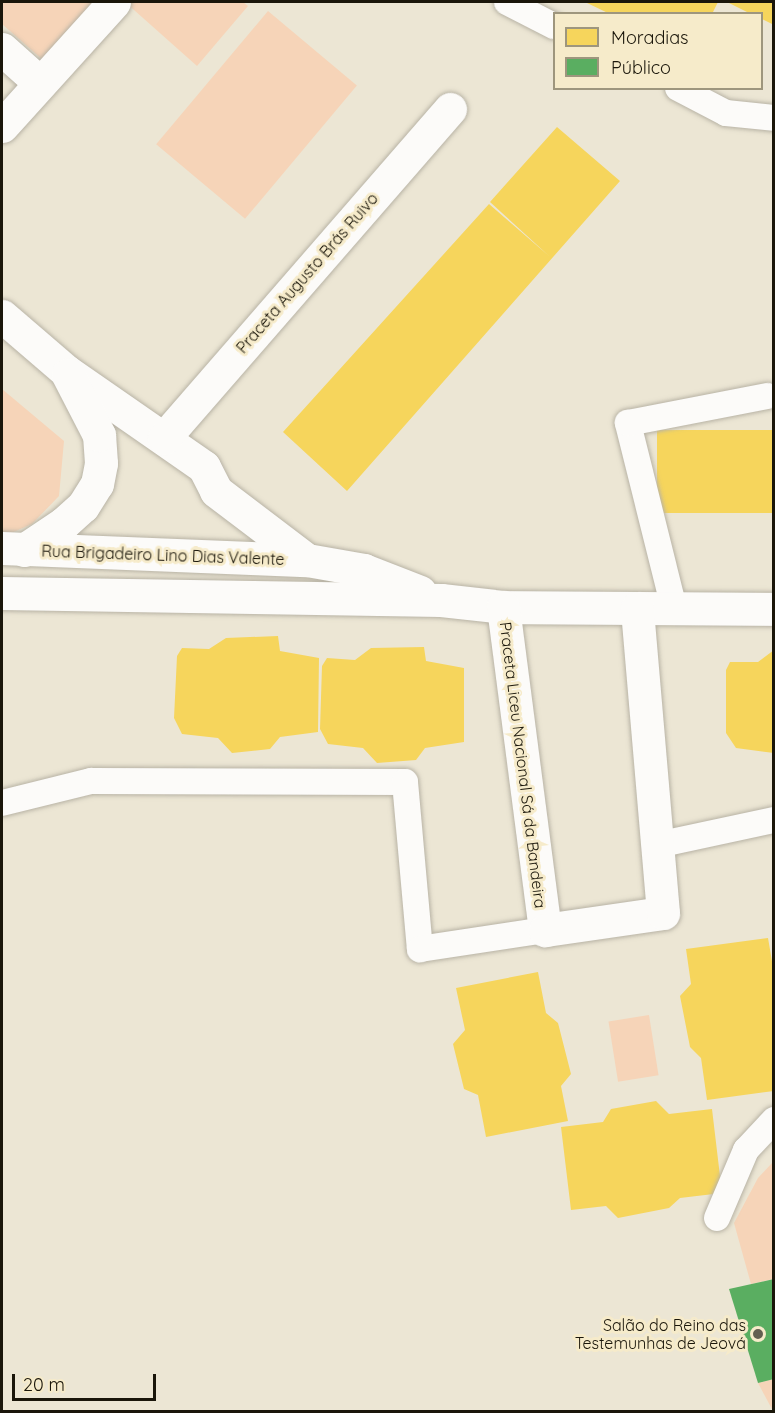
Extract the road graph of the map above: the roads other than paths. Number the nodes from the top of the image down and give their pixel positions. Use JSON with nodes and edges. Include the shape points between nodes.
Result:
{"nodes":[{"id":1,"x":114,"y":2,"type":"edge"},
{"id":2,"x":507,"y":2,"type":"edge"},
{"id":3,"x":553,"y":25,"type":"edge"},
{"id":4,"x":2,"y":49,"type":"edge"},
{"id":5,"x":40,"y":83,"type":"junction"},
{"id":6,"x":682,"y":90,"type":"edge"},
{"id":7,"x":450,"y":109,"type":"dead end"},
{"id":8,"x":774,"y":118,"type":"edge"},
{"id":9,"x":2,"y":126,"type":"edge"},
{"id":10,"x":2,"y":316,"type":"edge"},
{"id":11,"x":66,"y":371,"type":"junction"},
{"id":12,"x":767,"y":396,"type":"dead end"},
{"id":13,"x":164,"y":438,"type":"junction"},
{"id":14,"x":13,"y":549,"type":"edge"},
{"id":15,"x":307,"y":560,"type":"junction"},
{"id":16,"x":2,"y":593,"type":"edge"},
{"id":17,"x":441,"y":600,"type":"junction"},
{"id":18,"x":502,"y":607,"type":"junction"},
{"id":19,"x":638,"y":608,"type":"junction"},
{"id":20,"x":674,"y":608,"type":"junction"},
{"id":21,"x":774,"y":609,"type":"edge"},
{"id":22,"x":2,"y":803,"type":"edge"},
{"id":23,"x":774,"y":820,"type":"edge"},
{"id":24,"x":657,"y":845,"type":"junction"},
{"id":25,"x":545,"y":930,"type":"junction"},
{"id":26,"x":774,"y":1120,"type":"edge"},
{"id":27,"x":717,"y":1218,"type":"dead end"}],
"edges":[{"from":1,"to":5,"type":"street"},
{"from":2,"to":3,"type":"lane"},
{"from":4,"to":5,"type":"street"},
{"from":5,"to":9,"type":"street"},
{"from":6,"to":8,"type":"lane","via":[[726,113]]},
{"from":7,"to":13,"type":"street","name":"Praceta Augusto Brás Ruivo"},
{"from":10,"to":11,"type":"street","name":"Rua Brigadeiro Lino Dias Valente"},
{"from":11,"to":13,"type":"street","name":"Rua Brigadeiro Lino Dias Valente"},
{"from":11,"to":14,"type":"street","name":"Rua Brigadeiro Lino Dias Valente","via":[[99,435],[101,463],[97,484],[83,506],[64,523]]},
{"from":12,"to":20,"type":"lane","via":[[628,423]]},
{"from":13,"to":15,"type":"street","name":"Rua Brigadeiro Lino Dias Valente","via":[[204,467],[216,492]]},
{"from":14,"to":15,"type":"street","name":"Rua Brigadeiro Lino Dias Valente"},
{"from":15,"to":17,"type":"street","name":"Rua Brigadeiro Lino Dias Valente","via":[[364,570]]},
{"from":16,"to":17,"type":"street","name":"Rua Brigadeiro Lino Dias Valente"},
{"from":17,"to":18,"type":"street","name":"Rua Brigadeiro Lino Dias Valente"},
{"from":18,"to":19,"type":"street","name":"Rua Brigadeiro Lino Dias Valente"},
{"from":18,"to":25,"type":"street","name":"Praceta Liceu Nacional Sá da Bandeira"},
{"from":19,"to":20,"type":"street","name":"Rua Brigadeiro Lino Dias Valente"},
{"from":19,"to":24,"type":"street","name":"Praceta Liceu Nacional Sá da Bandeira"},
{"from":20,"to":21,"type":"street","name":"Rua Brigadeiro Lino Dias Valente"},
{"from":22,"to":25,"type":"lane","via":[[91,781],[405,782],[420,949]]},
{"from":23,"to":24,"type":"lane"},
{"from":24,"to":25,"type":"street","name":"Praceta Liceu Nacional Sá da Bandeira","via":[[663,913]]},
{"from":26,"to":27,"type":"lane","via":[[746,1150]]}]}
